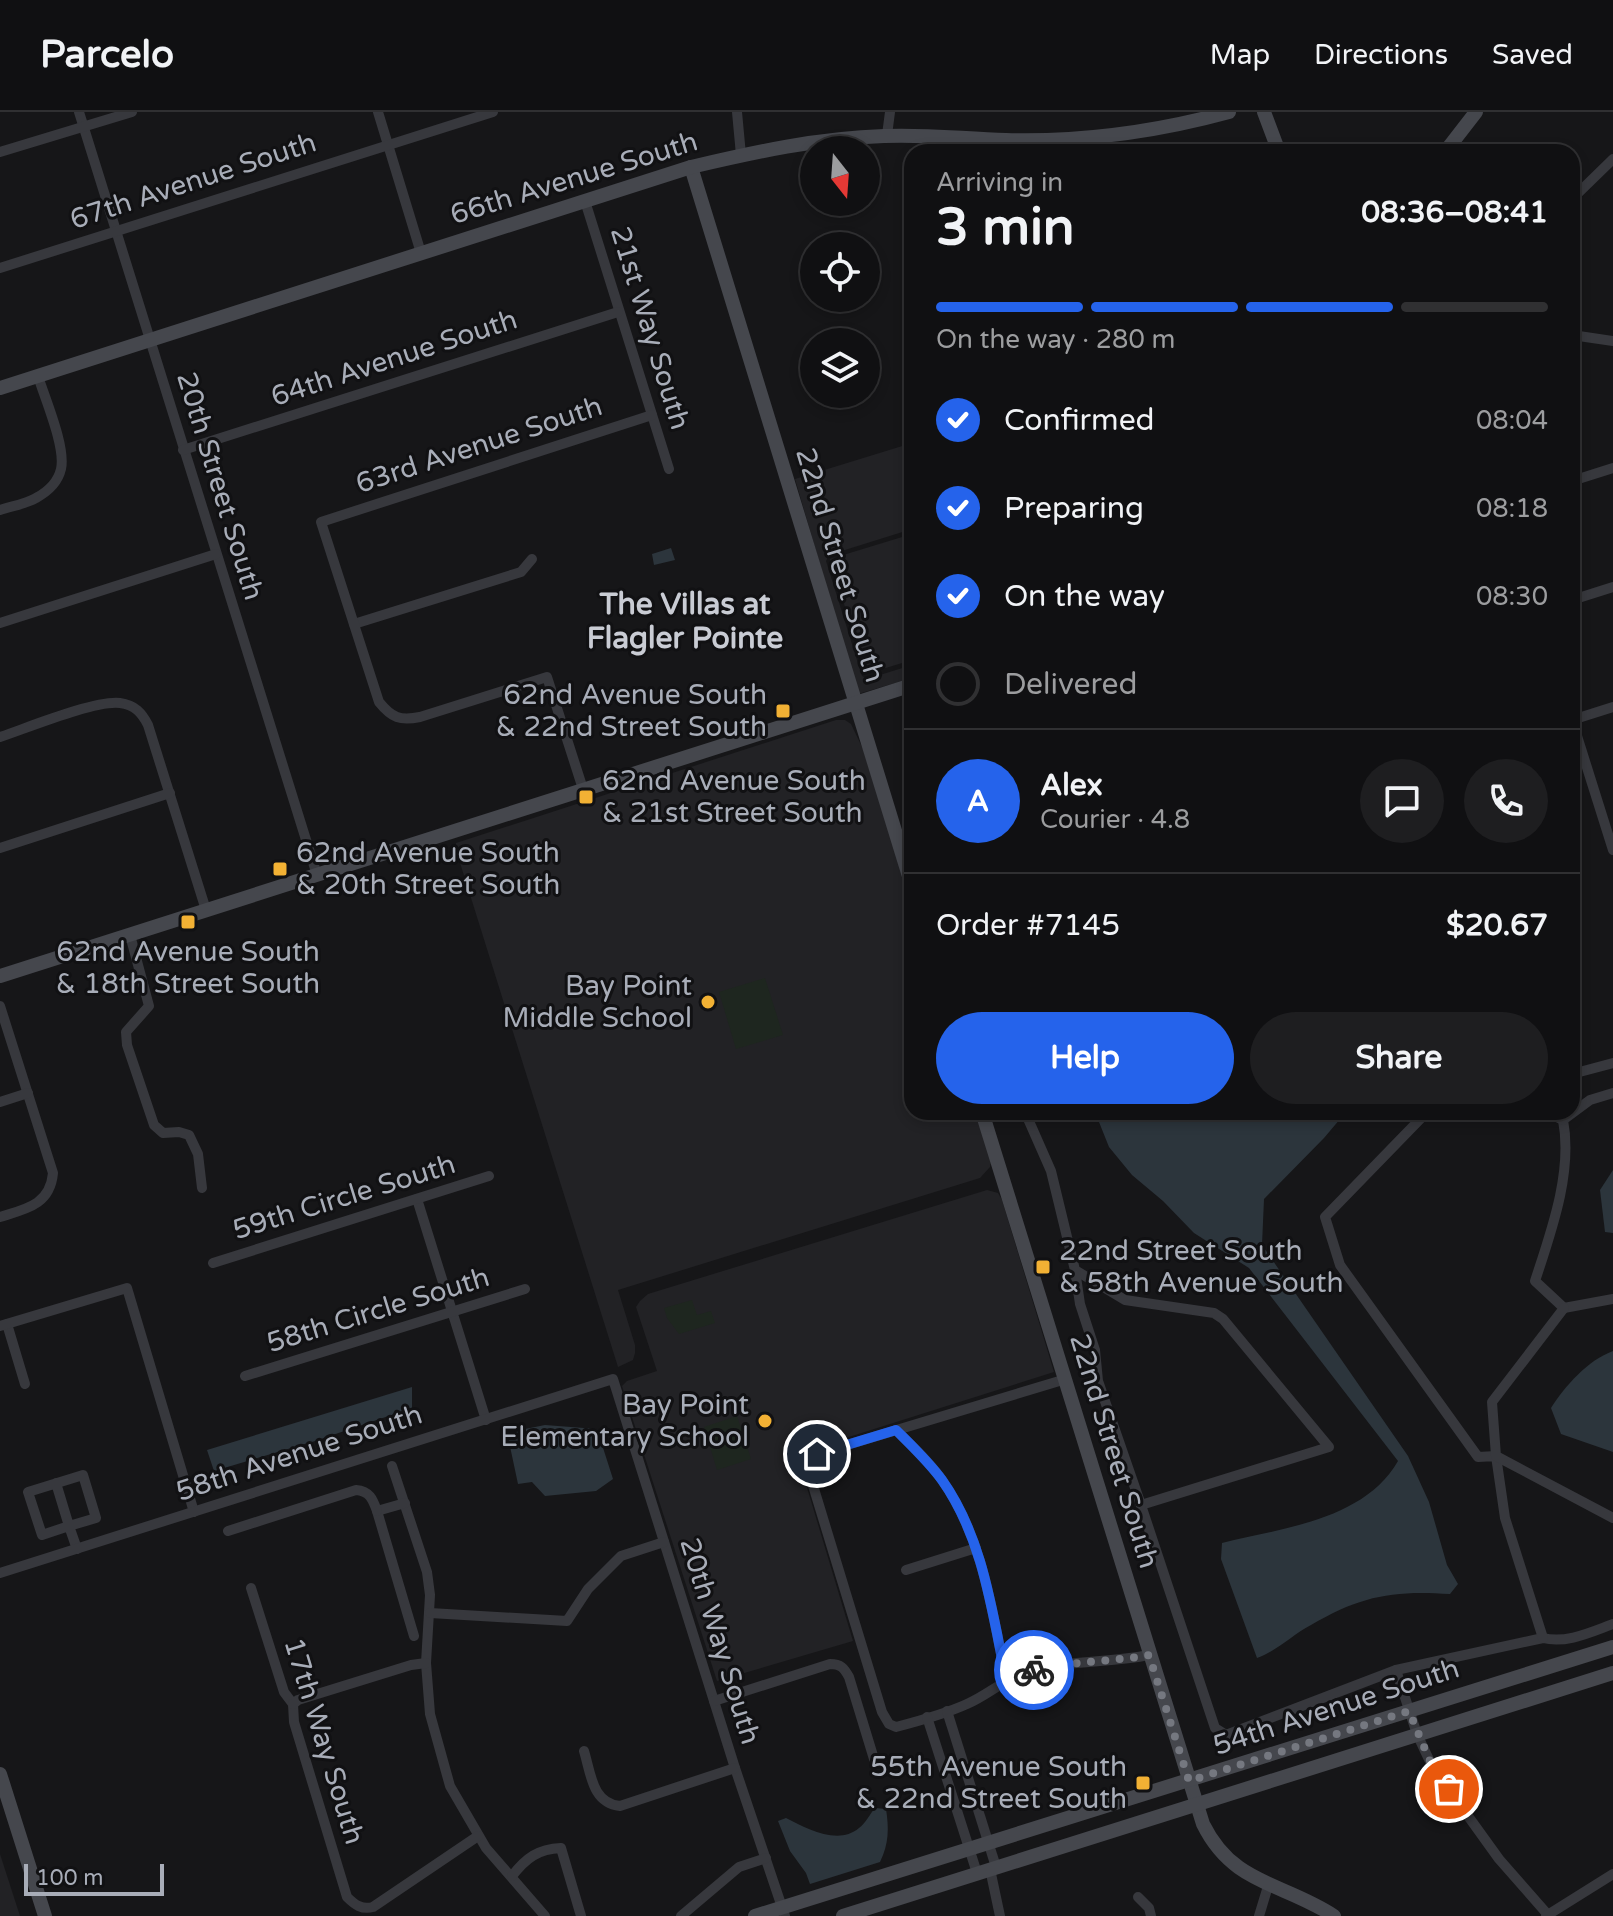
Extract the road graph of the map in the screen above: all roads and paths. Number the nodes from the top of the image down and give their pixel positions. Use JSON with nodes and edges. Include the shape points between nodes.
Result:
{"nodes":[{"id":1,"x":79,"y":112,"type":"edge"},
{"id":2,"x":132,"y":112,"type":"edge"},
{"id":3,"x":378,"y":112,"type":"edge"},
{"id":4,"x":493,"y":112,"type":"edge"},
{"id":5,"x":737,"y":112,"type":"edge"},
{"id":6,"x":890,"y":112,"type":"edge"},
{"id":7,"x":1229,"y":112,"type":"edge"},
{"id":8,"x":1264,"y":112,"type":"edge"},
{"id":9,"x":1476,"y":112,"type":"edge"},
{"id":10,"x":84,"y":127,"type":"junction"},
{"id":11,"x":887,"y":135,"type":"junction"},
{"id":12,"x":388,"y":144,"type":"junction"},
{"id":13,"x":1276,"y":144,"type":"edge"},
{"id":14,"x":1451,"y":144,"type":"edge"},
{"id":15,"x":0,"y":152,"type":"edge"},
{"id":16,"x":741,"y":155,"type":"junction"},
{"id":17,"x":1613,"y":160,"type":"edge"},
{"id":18,"x":691,"y":167,"type":"junction"},
{"id":19,"x":1580,"y":191,"type":"edge"},
{"id":20,"x":585,"y":201,"type":"junction"},
{"id":21,"x":116,"y":231,"type":"junction"},
{"id":22,"x":421,"y":253,"type":"junction"},
{"id":23,"x":0,"y":268,"type":"edge"},
{"id":24,"x":618,"y":312,"type":"junction"},
{"id":25,"x":1580,"y":336,"type":"edge"},
{"id":26,"x":150,"y":341,"type":"junction"},
{"id":27,"x":1613,"y":341,"type":"edge"},
{"id":28,"x":38,"y":376,"type":"junction"},
{"id":29,"x":0,"y":388,"type":"edge"},
{"id":30,"x":652,"y":415,"type":"junction"},
{"id":31,"x":183,"y":450,"type":"junction"},
{"id":32,"x":1613,"y":468,"type":"edge"},
{"id":33,"x":669,"y":469,"type":"dead end"},
{"id":34,"x":1580,"y":478,"type":"edge"},
{"id":35,"x":0,"y":510,"type":"edge"},
{"id":36,"x":216,"y":554,"type":"junction"},
{"id":37,"x":532,"y":559,"type":"dead end"},
{"id":38,"x":1613,"y":587,"type":"edge"},
{"id":39,"x":1580,"y":597,"type":"edge"},
{"id":40,"x":0,"y":623,"type":"edge"},
{"id":41,"x":354,"y":624,"type":"junction"},
{"id":42,"x":904,"y":688,"type":"edge"},
{"id":43,"x":856,"y":703,"type":"junction"},
{"id":44,"x":1613,"y":707,"type":"edge"},
{"id":45,"x":1580,"y":717,"type":"edge"},
{"id":46,"x":0,"y":737,"type":"edge"},
{"id":47,"x":1580,"y":743,"type":"edge"},
{"id":48,"x":583,"y":789,"type":"junction"},
{"id":49,"x":170,"y":793,"type":"junction"},
{"id":50,"x":1609,"y":826,"type":"edge"},
{"id":51,"x":0,"y":848,"type":"edge"},
{"id":52,"x":1613,"y":850,"type":"edge"},
{"id":53,"x":904,"y":860,"type":"edge"},
{"id":54,"x":317,"y":875,"type":"junction"},
{"id":55,"x":206,"y":910,"type":"junction"},
{"id":56,"x":130,"y":935,"type":"junction"},
{"id":57,"x":0,"y":976,"type":"edge"},
{"id":58,"x":0,"y":1006,"type":"edge"},
{"id":59,"x":1613,"y":1063,"type":"edge"},
{"id":60,"x":1580,"y":1072,"type":"edge"},
{"id":61,"x":28,"y":1093,"type":"junction"},
{"id":62,"x":1613,"y":1093,"type":"edge"},
{"id":63,"x":0,"y":1102,"type":"edge"},
{"id":64,"x":1580,"y":1107,"type":"edge"},
{"id":65,"x":985,"y":1120,"type":"edge"},
{"id":66,"x":1029,"y":1120,"type":"edge"},
{"id":67,"x":1419,"y":1120,"type":"edge"},
{"id":68,"x":1563,"y":1120,"type":"edge"},
{"id":69,"x":489,"y":1176,"type":"dead end"},
{"id":70,"x":202,"y":1188,"type":"dead end"},
{"id":71,"x":417,"y":1199,"type":"junction"},
{"id":72,"x":0,"y":1217,"type":"edge"},
{"id":73,"x":213,"y":1263,"type":"dead end"},
{"id":74,"x":1075,"y":1270,"type":"junction"},
{"id":75,"x":525,"y":1289,"type":"dead end"},
{"id":76,"x":1613,"y":1299,"type":"edge"},
{"id":77,"x":1564,"y":1308,"type":"junction"},
{"id":78,"x":451,"y":1312,"type":"junction"},
{"id":79,"x":4,"y":1325,"type":"edge"},
{"id":80,"x":245,"y":1376,"type":"dead end"},
{"id":81,"x":613,"y":1379,"type":"joint"},
{"id":82,"x":1066,"y":1379,"type":"junction"},
{"id":83,"x":25,"y":1384,"type":"dead end"},
{"id":84,"x":486,"y":1420,"type":"junction"},
{"id":85,"x":896,"y":1430,"type":"junction"},
{"id":86,"x":1496,"y":1456,"type":"junction"},
{"id":87,"x":392,"y":1466,"type":"dead end"},
{"id":88,"x":56,"y":1483,"type":"junction"},
{"id":89,"x":405,"y":1503,"type":"junction"},
{"id":90,"x":1141,"y":1505,"type":"junction"},
{"id":91,"x":377,"y":1511,"type":"junction"},
{"id":92,"x":194,"y":1512,"type":"junction"},
{"id":93,"x":1613,"y":1518,"type":"edge"},
{"id":94,"x":69,"y":1526,"type":"junction"},
{"id":95,"x":228,"y":1531,"type":"dead end"},
{"id":96,"x":664,"y":1542,"type":"junction"},
{"id":97,"x":976,"y":1548,"type":"junction"},
{"id":98,"x":77,"y":1549,"type":"junction"},
{"id":99,"x":906,"y":1570,"type":"dead end"},
{"id":100,"x":0,"y":1573,"type":"edge"},
{"id":101,"x":251,"y":1588,"type":"dead end"},
{"id":102,"x":430,"y":1613,"type":"junction"},
{"id":103,"x":1613,"y":1624,"type":"edge"},
{"id":104,"x":414,"y":1636,"type":"dead end"},
{"id":105,"x":1543,"y":1638,"type":"junction"},
{"id":106,"x":1613,"y":1647,"type":"edge"},
{"id":107,"x":1149,"y":1655,"type":"junction"},
{"id":108,"x":426,"y":1663,"type":"junction"},
{"id":109,"x":1396,"y":1670,"type":"junction"},
{"id":110,"x":1613,"y":1673,"type":"edge"},
{"id":111,"x":1006,"y":1679,"type":"junction"},
{"id":112,"x":714,"y":1701,"type":"junction"},
{"id":113,"x":293,"y":1704,"type":"junction"},
{"id":114,"x":947,"y":1711,"type":"junction"},
{"id":115,"x":1409,"y":1711,"type":"junction"},
{"id":116,"x":927,"y":1717,"type":"junction"},
{"id":117,"x":1417,"y":1734,"type":"junction"},
{"id":118,"x":584,"y":1751,"type":"dead end"},
{"id":119,"x":874,"y":1759,"type":"dead end"},
{"id":120,"x":735,"y":1768,"type":"junction"},
{"id":121,"x":0,"y":1774,"type":"edge"},
{"id":122,"x":1189,"y":1781,"type":"junction"},
{"id":123,"x":1196,"y":1805,"type":"junction"},
{"id":124,"x":478,"y":1836,"type":"junction"},
{"id":125,"x":988,"y":1842,"type":"junction"},
{"id":126,"x":969,"y":1848,"type":"junction"},
{"id":127,"x":766,"y":1858,"type":"junction"},
{"id":128,"x":988,"y":1870,"type":"junction"},
{"id":129,"x":1613,"y":1874,"type":"edge"},
{"id":130,"x":512,"y":1876,"type":"junction"},
{"id":131,"x":1269,"y":1883,"type":"junction"},
{"id":132,"x":1138,"y":1897,"type":"dead end"},
{"id":133,"x":784,"y":1912,"type":"edge"},
{"id":134,"x":542,"y":1915,"type":"edge"},
{"id":135,"x":1548,"y":1915,"type":"edge"},
{"id":136,"x":45,"y":1916,"type":"edge"},
{"id":137,"x":581,"y":1916,"type":"edge"},
{"id":138,"x":681,"y":1916,"type":"edge"},
{"id":139,"x":755,"y":1916,"type":"edge"},
{"id":140,"x":843,"y":1916,"type":"edge"},
{"id":141,"x":1000,"y":1916,"type":"edge"},
{"id":142,"x":1151,"y":1916,"type":"edge"},
{"id":143,"x":1259,"y":1916,"type":"edge"},
{"id":144,"x":1334,"y":1916,"type":"edge"}],
"edges":[{"from":1,"to":10,"type":"street","name":"20th Street South"},
{"from":2,"to":10,"type":"street"},
{"from":3,"to":12,"type":"street"},
{"from":4,"to":12,"type":"street","name":"67th Avenue South"},
{"from":5,"to":16,"type":"street"},
{"from":6,"to":11,"type":"street"},
{"from":7,"to":11,"type":"street","name":"66th Avenue South","via":[[1175,127],[1084,138]]},
{"from":8,"to":13,"type":"street"},
{"from":9,"to":14,"type":"street"},
{"from":10,"to":15,"type":"street"},
{"from":10,"to":21,"type":"street","name":"20th Street South"},
{"from":11,"to":16,"type":"street","name":"66th Avenue South"},
{"from":12,"to":21,"type":"street","name":"67th Avenue South"},
{"from":12,"to":22,"type":"street"},
{"from":16,"to":18,"type":"street","name":"66th Avenue South"},
{"from":17,"to":19,"type":"street"},
{"from":18,"to":20,"type":"street","name":"66th Avenue South"},
{"from":18,"to":43,"type":"street","name":"22nd Street South"},
{"from":20,"to":22,"type":"street","name":"66th Avenue South"},
{"from":20,"to":24,"type":"street","name":"21st Way South"},
{"from":21,"to":23,"type":"street","name":"67th Avenue South"},
{"from":21,"to":26,"type":"street","name":"20th Street South"},
{"from":22,"to":26,"type":"street","name":"66th Avenue South"},
{"from":24,"to":30,"type":"street","name":"21st Way South"},
{"from":24,"to":31,"type":"street","name":"64th Avenue South"},
{"from":25,"to":27,"type":"street"},
{"from":26,"to":28,"type":"street","name":"66th Avenue South"},
{"from":26,"to":31,"type":"street","name":"20th Street South"},
{"from":28,"to":29,"type":"street","name":"66th Avenue South"},
{"from":28,"to":35,"type":"street","via":[[61,452],[61,469],[45,492]]},
{"from":30,"to":33,"type":"street","name":"21st Way South"},
{"from":30,"to":41,"type":"street","name":"63rd Avenue South","via":[[321,522]]},
{"from":31,"to":36,"type":"street","name":"20th Street South"},
{"from":32,"to":34,"type":"street"},
{"from":36,"to":40,"type":"street"},
{"from":36,"to":54,"type":"street","name":"20th Street South"},
{"from":37,"to":41,"type":"street","via":[[521,572]]},
{"from":38,"to":39,"type":"street"},
{"from":41,"to":48,"type":"street","via":[[379,702],[389,715],[404,721],[547,677]]},
{"from":42,"to":43,"type":"street"},
{"from":43,"to":48,"type":"street"},
{"from":43,"to":53,"type":"street","name":"22nd Street South"},
{"from":44,"to":45,"type":"street"},
{"from":46,"to":49,"type":"street","via":[[97,706],[131,706],[148,725]]},
{"from":47,"to":50,"type":"street"},
{"from":48,"to":54,"type":"street"},
{"from":49,"to":51,"type":"street"},
{"from":49,"to":55,"type":"street"},
{"from":50,"to":52,"type":"street"},
{"from":54,"to":55,"type":"street"},
{"from":55,"to":56,"type":"street"},
{"from":56,"to":57,"type":"street"},
{"from":56,"to":70,"type":"street","via":[[149,1006],[126,1032],[127,1045],[154,1125],[163,1133],[189,1135],[198,1154]]},
{"from":58,"to":61,"type":"street"},
{"from":59,"to":60,"type":"street"},
{"from":61,"to":63,"type":"street"},
{"from":61,"to":72,"type":"street","via":[[53,1173],[52,1186],[33,1207]]},
{"from":62,"to":64,"type":"street"},
{"from":65,"to":82,"type":"street","name":"22nd Street South"},
{"from":66,"to":74,"type":"street","via":[[1051,1171]]},
{"from":67,"to":86,"type":"street","via":[[1325,1217],[1340,1265],[1478,1457]]},
{"from":68,"to":77,"type":"street","via":[[1559,1208],[1535,1281]]},
{"from":69,"to":71,"type":"street","name":"59th Circle South"},
{"from":71,"to":73,"type":"street","name":"59th Circle South"},
{"from":71,"to":78,"type":"street"},
{"from":74,"to":90,"type":"street","via":[[1098,1381]]},
{"from":74,"to":90,"type":"street","via":[[1125,1300],[1214,1313],[1223,1319],[1329,1447]]},
{"from":75,"to":78,"type":"street","name":"58th Circle South"},
{"from":76,"to":77,"type":"street"},
{"from":77,"to":86,"type":"street","via":[[1492,1402]]},
{"from":78,"to":80,"type":"street","name":"58th Circle South"},
{"from":78,"to":84,"type":"street"},
{"from":79,"to":83,"type":"street"},
{"from":79,"to":92,"type":"street","via":[[127,1288]]},
{"from":81,"to":84,"type":"street","name":"58th Avenue South"},
{"from":81,"to":96,"type":"street","name":"20th Way South"},
{"from":82,"to":85,"type":"street"},
{"from":82,"to":107,"type":"street","name":"22nd Street South"},
{"from":84,"to":92,"type":"street","name":"58th Avenue South"},
{"from":85,"to":97,"type":"street","via":[[942,1479]]},
{"from":85,"to":116,"type":"street","via":[[817,1454],[808,1469],[882,1712],[896,1727]]},
{"from":86,"to":93,"type":"street"},
{"from":86,"to":105,"type":"street","via":[[1505,1518]]},
{"from":87,"to":89,"type":"street"},
{"from":88,"to":94,"type":"street"},
{"from":88,"to":94,"type":"street","via":[[83,1475],[96,1518]]},
{"from":88,"to":94,"type":"street","via":[[28,1492],[42,1535]]},
{"from":89,"to":91,"type":"street"},
{"from":89,"to":102,"type":"street","via":[[427,1572]]},
{"from":90,"to":109,"type":"street","via":[[1215,1728],[1226,1735]]},
{"from":91,"to":95,"type":"street","via":[[371,1496],[356,1490]]},
{"from":91,"to":104,"type":"street"},
{"from":92,"to":98,"type":"street","name":"58th Avenue South"},
{"from":94,"to":98,"type":"street"},
{"from":96,"to":102,"type":"street","via":[[621,1556],[588,1589],[567,1621]]},
{"from":96,"to":112,"type":"street","name":"20th Way South"},
{"from":97,"to":99,"type":"street"},
{"from":97,"to":111,"type":"street"},
{"from":98,"to":100,"type":"street","name":"58th Avenue South"},
{"from":101,"to":113,"type":"street","name":"17th Way South","via":[[284,1692]]},
{"from":102,"to":108,"type":"street"},
{"from":103,"to":105,"type":"street","via":[[1554,1641]]},
{"from":105,"to":109,"type":"street"},
{"from":106,"to":115,"type":"street","name":"54th Avenue South"},
{"from":107,"to":111,"type":"street","via":[[1048,1667]]},
{"from":107,"to":122,"type":"street","name":"22nd Street South"},
{"from":108,"to":113,"type":"street"},
{"from":108,"to":124,"type":"street","via":[[430,1714],[450,1786]]},
{"from":109,"to":115,"type":"street"},
{"from":110,"to":117,"type":"street","name":"54th Avenue South"},
{"from":111,"to":114,"type":"street"},
{"from":112,"to":119,"type":"street","via":[[837,1664],[849,1677]]},
{"from":112,"to":120,"type":"street","name":"20th Way South"},
{"from":113,"to":124,"type":"street","name":"17th Way South","via":[[347,1897],[355,1905],[373,1907]]},
{"from":114,"to":116,"type":"street"},
{"from":114,"to":125,"type":"street"},
{"from":115,"to":117,"type":"street"},
{"from":115,"to":122,"type":"street","name":"54th Avenue South"},
{"from":116,"to":126,"type":"street"},
{"from":117,"to":123,"type":"street","name":"54th Avenue South"},
{"from":117,"to":135,"type":"street","via":[[1432,1766],[1490,1847]]},
{"from":118,"to":120,"type":"street","via":[[596,1792],[609,1805],[620,1806]]},
{"from":120,"to":127,"type":"street","name":"20th Way South"},
{"from":121,"to":136,"type":"street"},
{"from":122,"to":123,"type":"street","name":"22nd Street South"},
{"from":122,"to":125,"type":"street","name":"54th Avenue South"},
{"from":123,"to":128,"type":"street","name":"54th Avenue South"},
{"from":123,"to":131,"type":"street","name":"22nd Street South","via":[[1225,1857],[1249,1876]]},
{"from":124,"to":130,"type":"street"},
{"from":125,"to":126,"type":"street","name":"54th Avenue South"},
{"from":125,"to":128,"type":"street"},
{"from":126,"to":128,"type":"street"},
{"from":126,"to":133,"type":"street","name":"54th Avenue South"},
{"from":127,"to":133,"type":"street","name":"20th Way South"},
{"from":127,"to":138,"type":"street","via":[[739,1867]]},
{"from":128,"to":140,"type":"street","name":"54th Avenue South"},
{"from":128,"to":141,"type":"street"},
{"from":129,"to":135,"type":"street"},
{"from":130,"to":134,"type":"street"},
{"from":130,"to":137,"type":"street","via":[[528,1857],[561,1848]]},
{"from":131,"to":143,"type":"street"},
{"from":131,"to":144,"type":"street","name":"22nd Street South"},
{"from":132,"to":142,"type":"street"},
{"from":133,"to":139,"type":"street","name":"54th Avenue South"}]}
